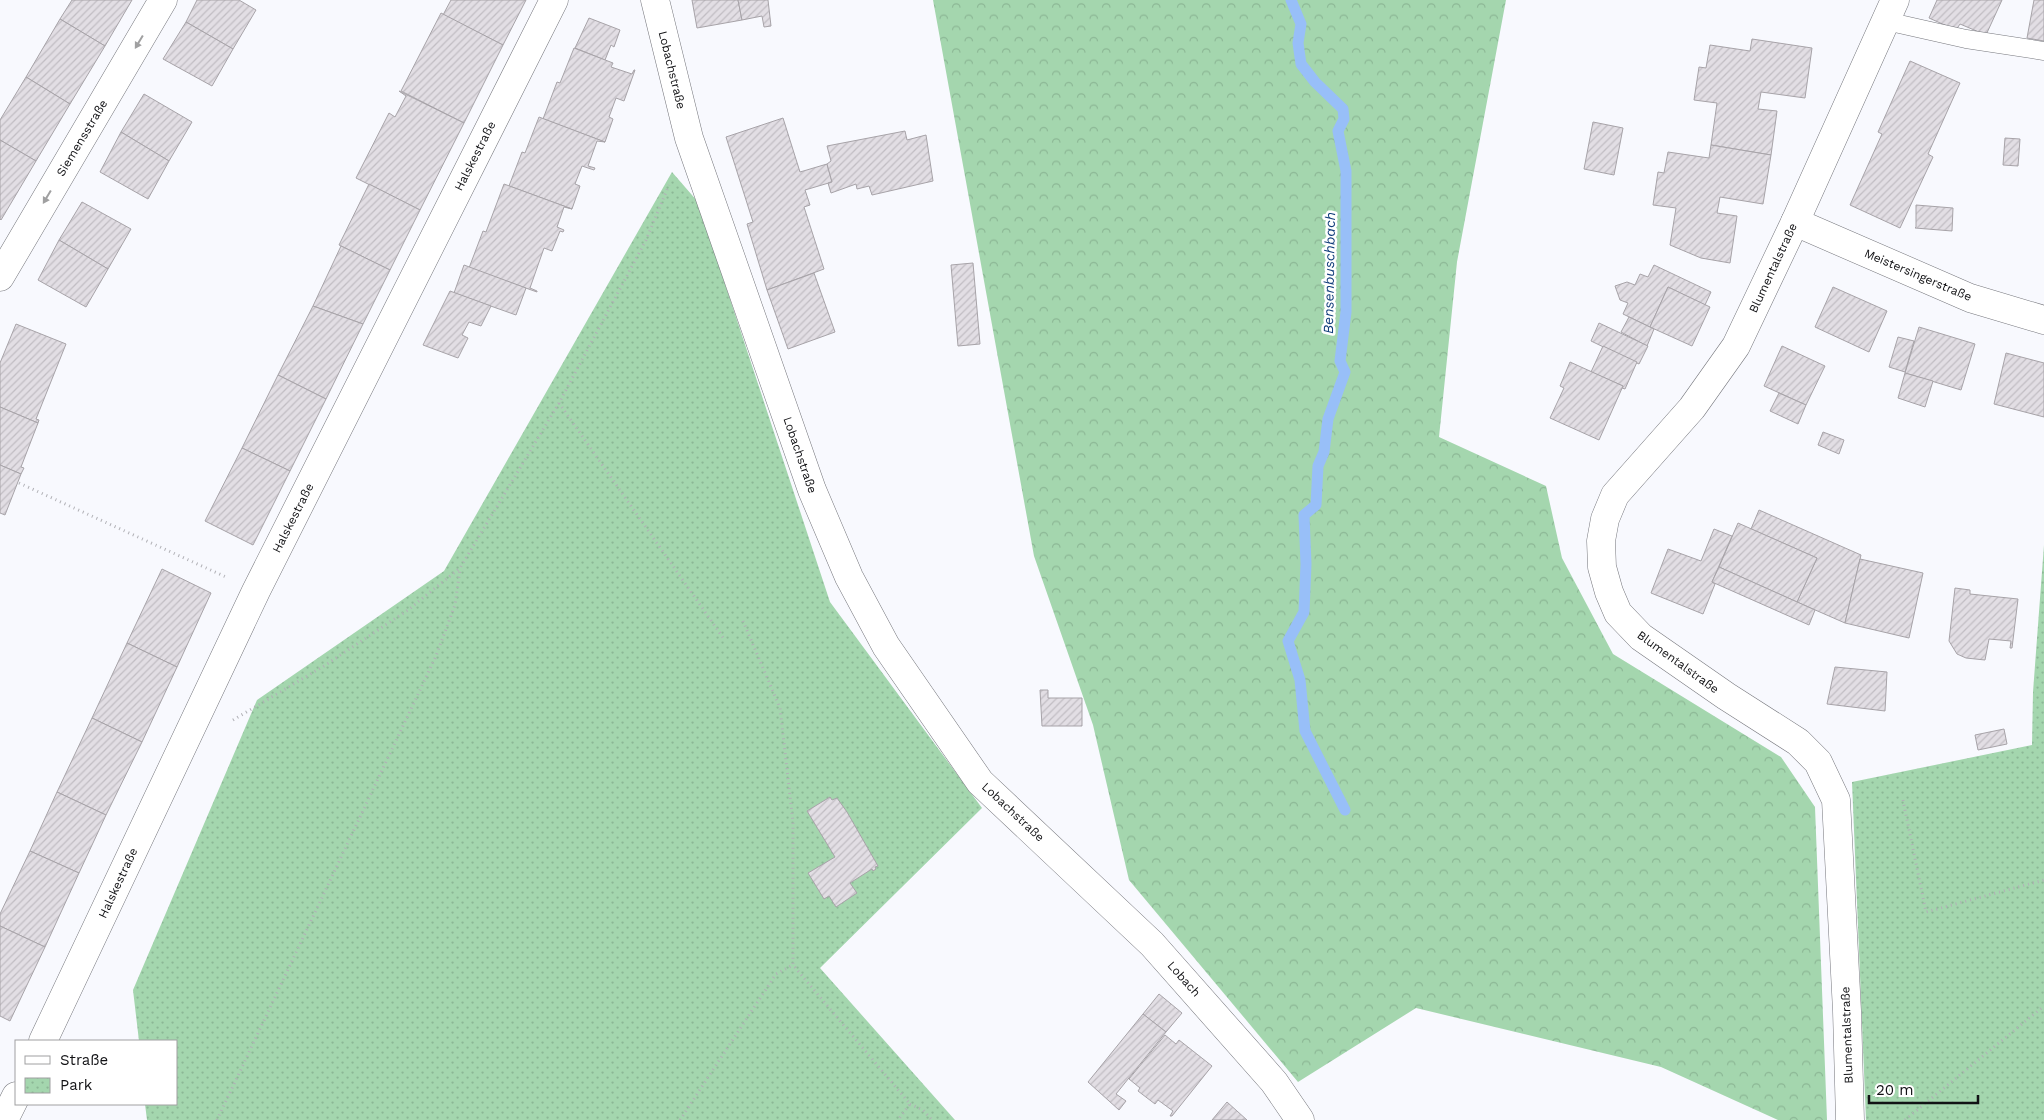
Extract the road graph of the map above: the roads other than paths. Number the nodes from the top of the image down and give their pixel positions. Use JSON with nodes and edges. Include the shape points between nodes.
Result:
{"nodes":[{"id":1,"x":163,"y":0,"type":"edge"},
{"id":2,"x":554,"y":0,"type":"edge"},
{"id":3,"x":655,"y":0,"type":"edge"},
{"id":4,"x":1891,"y":10,"type":"edge"},
{"id":5,"x":2044,"y":51,"type":"edge"},
{"id":6,"x":1795,"y":222,"type":"junction"},
{"id":7,"x":0,"y":277,"type":"edge"},
{"id":8,"x":2044,"y":320,"type":"edge"},
{"id":9,"x":1054,"y":851,"type":"joint"},
{"id":10,"x":43,"y":1040,"type":"edge"},
{"id":11,"x":1300,"y":1120,"type":"edge"},
{"id":12,"x":1850,"y":1120,"type":"edge"}],
"edges":[{"from":1,"to":7,"type":"street","name":"Siemensstraße","one_way":true},
{"from":2,"to":10,"type":"street","name":"Halskestraße","via":[[256,591]]},
{"from":3,"to":9,"type":"street","name":"Lobachstraße","via":[[689,138],[812,490],[849,577],[886,646],[980,782]]},
{"from":4,"to":5,"type":"lane","via":[[1966,39]]},
{"from":4,"to":6,"type":"street","name":"Blumentalstraße"},
{"from":6,"to":8,"type":"street","name":"Meistersingerstraße","via":[[1970,298]]},
{"from":6,"to":12,"type":"street","name":"Blumentalstraße","via":[[1736,346],[1692,408],[1615,495],[1605,519],[1601,541],[1602,567],[1608,592],[1618,612],[1641,637],[1798,742],[1818,762],[1836,800]]},
{"from":9,"to":11,"type":"street","name":"Lobach","via":[[1152,944],[1274,1082]]}]}
